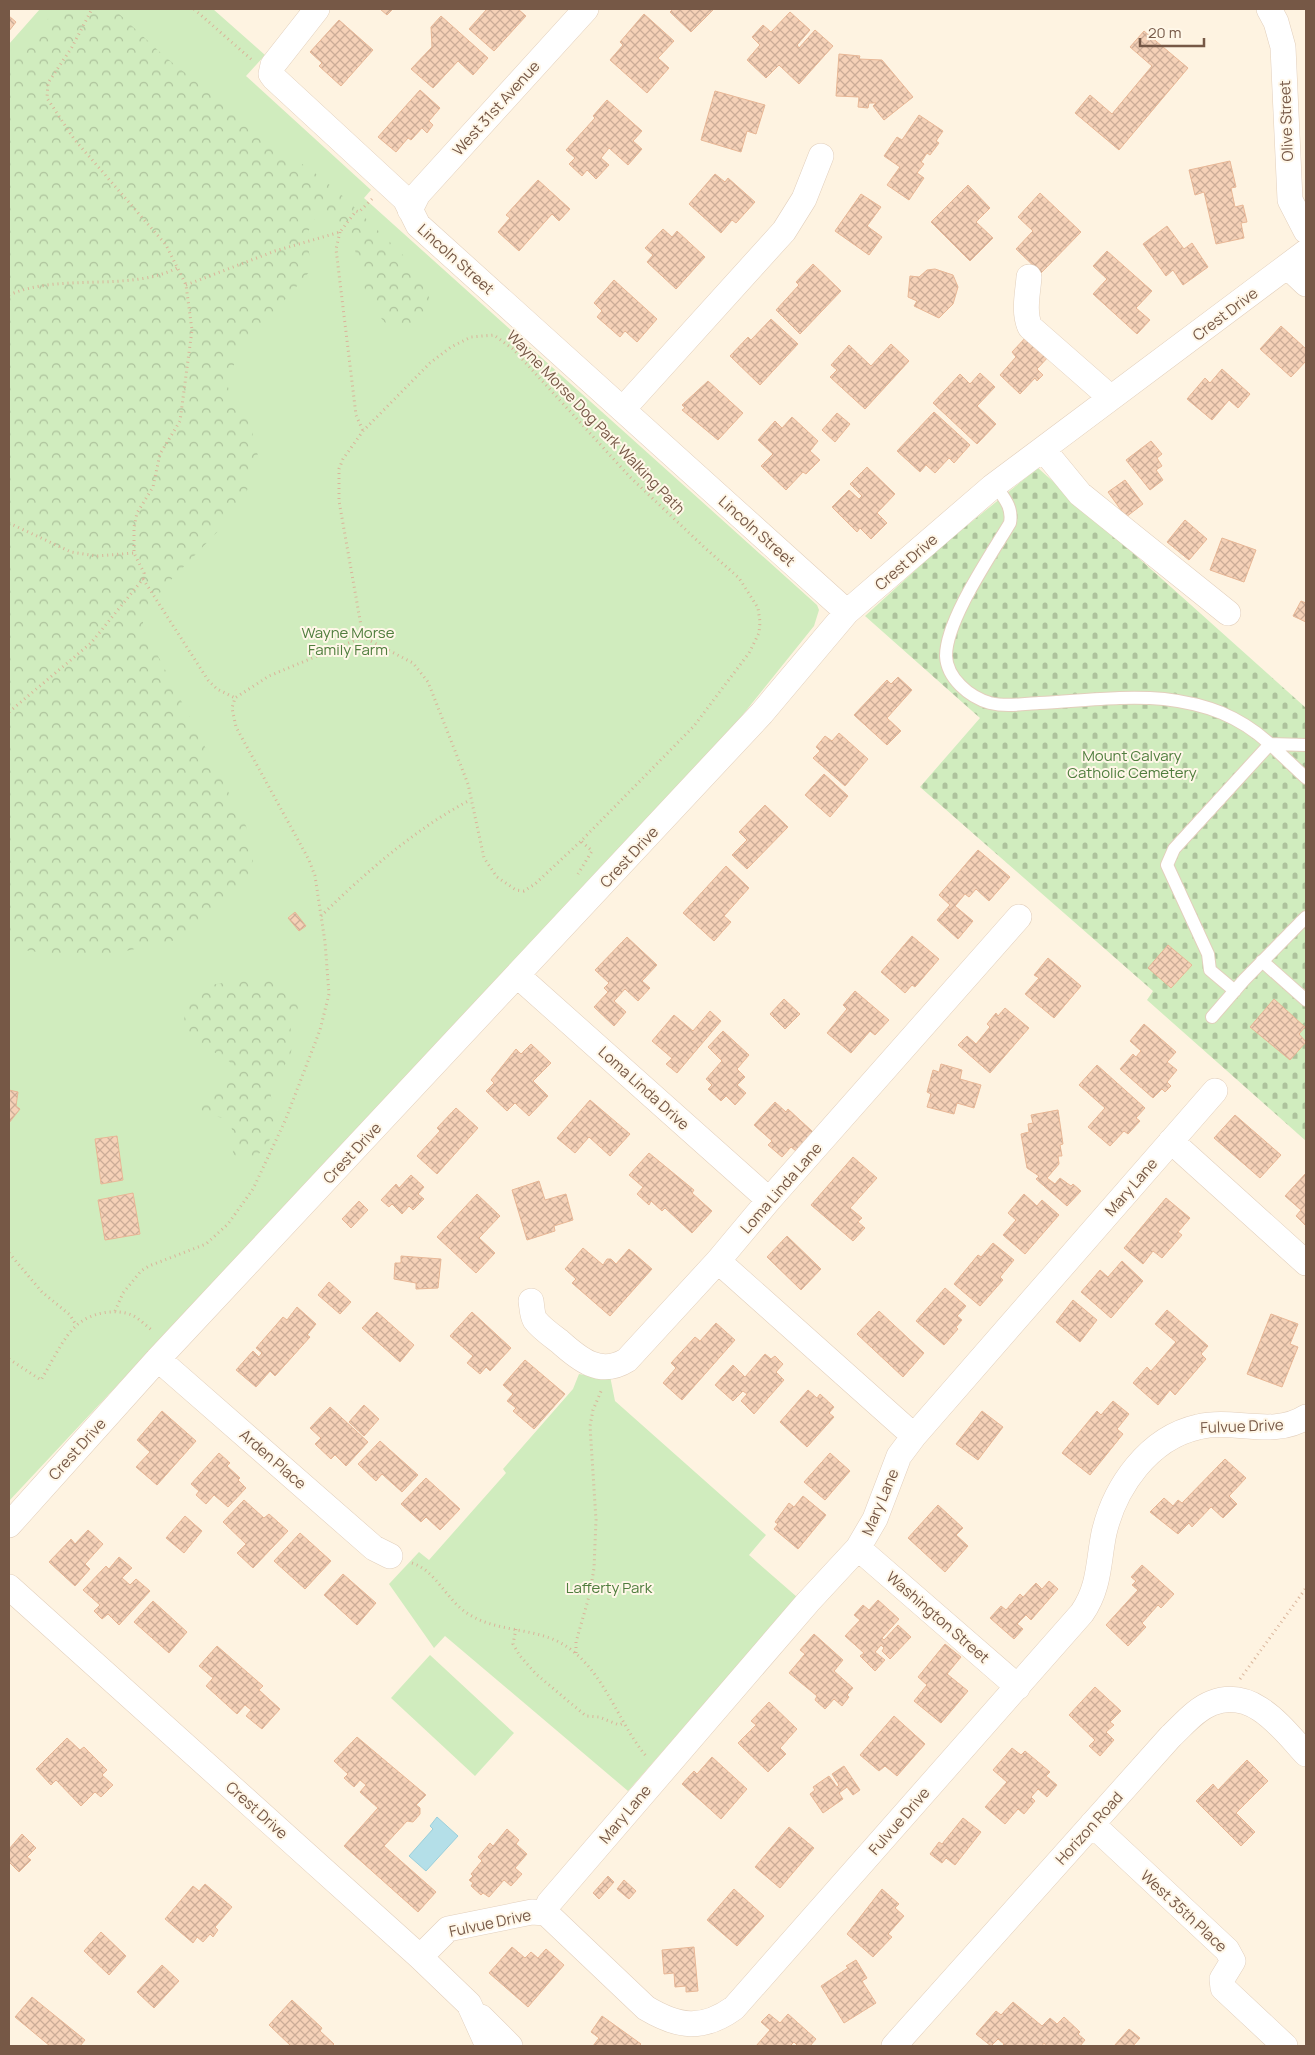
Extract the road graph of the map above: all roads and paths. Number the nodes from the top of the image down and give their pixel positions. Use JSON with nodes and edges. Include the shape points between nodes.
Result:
{"nodes":[{"id":1,"x":92,"y":9,"type":"edge"},
{"id":2,"x":194,"y":9,"type":"edge"},
{"id":3,"x":317,"y":9,"type":"edge"},
{"id":4,"x":586,"y":9,"type":"edge"},
{"id":5,"x":1269,"y":9,"type":"edge"},
{"id":6,"x":271,"y":74,"type":"junction"},
{"id":7,"x":821,"y":156,"type":"dead end"},
{"id":8,"x":386,"y":182,"type":"junction"},
{"id":9,"x":410,"y":210,"type":"junction"},
{"id":10,"x":1306,"y":231,"type":"edge"},
{"id":11,"x":340,"y":232,"type":"junction"},
{"id":12,"x":1297,"y":260,"type":"edge"},
{"id":13,"x":179,"y":267,"type":"junction"},
{"id":14,"x":1029,"y":277,"type":"dead end"},
{"id":15,"x":1306,"y":284,"type":"edge"},
{"id":16,"x":186,"y":285,"type":"junction"},
{"id":17,"x":9,"y":295,"type":"edge"},
{"id":18,"x":1111,"y":398,"type":"junction"},
{"id":19,"x":622,"y":409,"type":"junction"},
{"id":20,"x":363,"y":431,"type":"junction"},
{"id":21,"x":1043,"y":450,"type":"junction"},
{"id":22,"x":994,"y":485,"type":"junction"},
{"id":23,"x":9,"y":523,"type":"edge"},
{"id":24,"x":134,"y":553,"type":"junction"},
{"id":25,"x":143,"y":579,"type":"junction"},
{"id":26,"x":847,"y":612,"type":"junction"},
{"id":27,"x":1228,"y":613,"type":"dead end"},
{"id":28,"x":364,"y":637,"type":"junction"},
{"id":29,"x":235,"y":698,"type":"junction"},
{"id":30,"x":9,"y":712,"type":"edge"},
{"id":31,"x":1270,"y":744,"type":"junction"},
{"id":32,"x":1306,"y":745,"type":"edge"},
{"id":33,"x":1306,"y":778,"type":"edge"},
{"id":34,"x":470,"y":800,"type":"junction"},
{"id":35,"x":581,"y":841,"type":"junction"},
{"id":36,"x":577,"y":876,"type":"dead end"},
{"id":37,"x":321,"y":916,"type":"junction"},
{"id":38,"x":1019,"y":917,"type":"dead end"},
{"id":39,"x":1306,"y":917,"type":"edge"},
{"id":40,"x":1262,"y":961,"type":"junction"},
{"id":41,"x":518,"y":976,"type":"junction"},
{"id":42,"x":1234,"y":991,"type":"junction"},
{"id":43,"x":1306,"y":1000,"type":"edge"},
{"id":44,"x":1212,"y":1017,"type":"dead end"},
{"id":45,"x":1215,"y":1091,"type":"dead end"},
{"id":46,"x":1171,"y":1142,"type":"junction"},
{"id":47,"x":769,"y":1200,"type":"junction"},
{"id":48,"x":9,"y":1253,"type":"edge"},
{"id":49,"x":718,"y":1261,"type":"junction"},
{"id":50,"x":1306,"y":1263,"type":"edge"},
{"id":51,"x":531,"y":1301,"type":"dead end"},
{"id":52,"x":115,"y":1311,"type":"junction"},
{"id":53,"x":76,"y":1325,"type":"junction"},
{"id":54,"x":157,"y":1334,"type":"dead end"},
{"id":55,"x":9,"y":1359,"type":"edge"},
{"id":56,"x":158,"y":1359,"type":"junction"},
{"id":57,"x":602,"y":1367,"type":"junction"},
{"id":58,"x":1306,"y":1417,"type":"edge"},
{"id":59,"x":914,"y":1436,"type":"junction"},
{"id":60,"x":9,"y":1525,"type":"edge"},
{"id":61,"x":858,"y":1548,"type":"junction"},
{"id":62,"x":390,"y":1556,"type":"joint"},
{"id":63,"x":9,"y":1587,"type":"edge"},
{"id":64,"x":1306,"y":1588,"type":"edge"},
{"id":65,"x":516,"y":1629,"type":"junction"},
{"id":66,"x":576,"y":1642,"type":"junction"},
{"id":67,"x":569,"y":1648,"type":"junction"},
{"id":68,"x":576,"y":1653,"type":"junction"},
{"id":69,"x":1018,"y":1687,"type":"junction"},
{"id":70,"x":1225,"y":1699,"type":"junction"},
{"id":71,"x":624,"y":1723,"type":"junction"},
{"id":72,"x":1306,"y":1754,"type":"edge"},
{"id":73,"x":661,"y":1770,"type":"junction"},
{"id":74,"x":1092,"y":1824,"type":"junction"},
{"id":75,"x":546,"y":1913,"type":"junction"},
{"id":76,"x":420,"y":1957,"type":"junction"},
{"id":77,"x":469,"y":2004,"type":"junction"},
{"id":78,"x":488,"y":2046,"type":"edge"},
{"id":79,"x":510,"y":2046,"type":"edge"},
{"id":80,"x":894,"y":2046,"type":"edge"},
{"id":81,"x":1285,"y":2046,"type":"edge"}],
"edges":[{"from":1,"to":13,"type":"path","via":[[48,82],[47,98],[74,139],[166,245]]},
{"from":2,"to":6,"type":"path"},
{"from":3,"to":6,"type":"street","via":[[273,65]]},
{"from":4,"to":9,"type":"street","name":"West 31st Avenue","via":[[418,194]]},
{"from":5,"to":10,"type":"street","name":"Olive Street","via":[[1282,47],[1290,200]]},
{"from":6,"to":8,"type":"street","name":"Lincoln Street"},
{"from":7,"to":19,"type":"street","via":[[804,199],[784,231]]},
{"from":8,"to":9,"type":"street","name":"Lincoln Street","via":[[405,199]]},
{"from":8,"to":11,"type":"path","via":[[369,203],[353,214]]},
{"from":9,"to":19,"type":"street","name":"Lincoln Street","via":[[418,225]]},
{"from":11,"to":16,"type":"path","via":[[276,251]]},
{"from":11,"to":20,"type":"path","via":[[336,249],[356,415]]},
{"from":12,"to":15,"type":"street"},
{"from":12,"to":18,"type":"street","name":"Crest Drive"},
{"from":13,"to":16,"type":"path"},
{"from":13,"to":17,"type":"path","via":[[169,272],[133,278],[40,285]]},
{"from":14,"to":18,"type":"street","via":[[1027,321],[1030,327]]},
{"from":16,"to":24,"type":"path","via":[[192,330],[180,421],[160,454],[153,487],[138,513],[134,527]]},
{"from":18,"to":21,"type":"street","name":"Crest Drive"},
{"from":19,"to":26,"type":"street","name":"Lincoln Street"},
{"from":20,"to":28,"type":"path","name":"Wayne Morse Dog Park Walking Path","via":[[343,459],[338,488]]},
{"from":20,"to":35,"type":"path","name":"Wayne Morse Dog Park Walking Path","via":[[430,363],[451,347],[471,337],[494,335],[513,349],[630,477],[739,578],[752,595],[758,608],[760,633],[732,678],[694,726]]},
{"from":21,"to":22,"type":"street","name":"Crest Drive"},
{"from":21,"to":27,"type":"street","via":[[1080,494]]},
{"from":22,"to":26,"type":"street","name":"Crest Drive"},
{"from":22,"to":31,"type":"lane","via":[[1011,510],[1010,523],[964,603],[952,631],[946,656],[952,676],[958,683],[977,698],[1001,704],[1139,698],[1195,704],[1245,723]]},
{"from":23,"to":24,"type":"path","via":[[71,552],[97,556]]},
{"from":24,"to":25,"type":"path","via":[[144,573]]},
{"from":25,"to":29,"type":"path","via":[[208,680]]},
{"from":25,"to":30,"type":"path","via":[[91,643]]},
{"from":26,"to":41,"type":"street","name":"Crest Drive","via":[[762,713]]},
{"from":28,"to":29,"type":"path","via":[[269,676]]},
{"from":28,"to":34,"type":"path","name":"Wayne Morse Dog Park Walking Path","via":[[413,663],[423,674],[465,778]]},
{"from":29,"to":37,"type":"path","via":[[232,708],[236,727],[309,860]]},
{"from":31,"to":32,"type":"lane"},
{"from":31,"to":33,"type":"lane"},
{"from":31,"to":42,"type":"lane","via":[[1174,849],[1167,864],[1208,954],[1210,970]]},
{"from":34,"to":35,"type":"path","name":"Wayne Morse Dog Park Walking Path","via":[[484,858],[497,877],[516,890],[524,891],[535,884]]},
{"from":34,"to":37,"type":"path","via":[[404,844]]},
{"from":35,"to":36,"type":"path","via":[[592,851]]},
{"from":37,"to":52,"type":"path","via":[[329,994],[320,1030],[253,1189],[215,1238],[141,1271],[123,1293]]},
{"from":38,"to":47,"type":"street","name":"Loma Linda Lane"},
{"from":39,"to":40,"type":"lane"},
{"from":40,"to":42,"type":"lane"},
{"from":40,"to":43,"type":"lane"},
{"from":41,"to":47,"type":"street","name":"Loma Linda Drive"},
{"from":41,"to":56,"type":"street","name":"Crest Drive"},
{"from":42,"to":44,"type":"lane"},
{"from":45,"to":46,"type":"street","name":"Mary Lane"},
{"from":46,"to":50,"type":"street"},
{"from":46,"to":59,"type":"street","name":"Mary Lane"},
{"from":47,"to":49,"type":"street","name":"Loma Linda Lane"},
{"from":48,"to":53,"type":"path"},
{"from":49,"to":57,"type":"street","name":"Loma Linda Lane","via":[[635,1353],[620,1364]]},
{"from":49,"to":59,"type":"street"},
{"from":51,"to":57,"type":"street","via":[[539,1324],[579,1359]]},
{"from":52,"to":53,"type":"path","via":[[89,1317]]},
{"from":52,"to":54,"type":"path","via":[[132,1315]]},
{"from":53,"to":55,"type":"path","via":[[40,1380]]},
{"from":56,"to":60,"type":"street","name":"Crest Drive"},
{"from":56,"to":62,"type":"street","name":"Arden Place","via":[[374,1548]]},
{"from":57,"to":66,"type":"path","via":[[603,1385],[590,1426],[595,1558],[590,1593]]},
{"from":58,"to":69,"type":"street","name":"Fulvue Drive","via":[[1295,1424],[1274,1428],[1201,1426],[1181,1431],[1147,1456],[1119,1491],[1111,1508],[1095,1590],[1089,1602]]},
{"from":59,"to":61,"type":"street","name":"Mary Lane","via":[[899,1456],[875,1519]]},
{"from":61,"to":69,"type":"street","name":"Washington Street"},
{"from":61,"to":73,"type":"street","name":"Mary Lane"},
{"from":62,"to":65,"type":"path","via":[[423,1568],[448,1597],[470,1615],[484,1622]]},
{"from":63,"to":76,"type":"street","name":"Crest Drive"},
{"from":64,"to":70,"type":"path"},
{"from":65,"to":67,"type":"path"},
{"from":65,"to":71,"type":"path","via":[[514,1644],[536,1674],[586,1716],[619,1725]]},
{"from":66,"to":67,"type":"path"},
{"from":66,"to":68,"type":"path"},
{"from":67,"to":68,"type":"path"},
{"from":68,"to":71,"type":"path","via":[[599,1682]]},
{"from":69,"to":75,"type":"street","name":"Fulvue Drive","via":[[734,2008],[722,2017],[710,2022],[683,2024],[646,2008]]},
{"from":70,"to":72,"type":"street","via":[[1246,1701],[1262,1709]]},
{"from":70,"to":74,"type":"street","name":"Horizon Road","via":[[1194,1714]]},
{"from":71,"to":73,"type":"path","via":[[642,1751]]},
{"from":73,"to":75,"type":"street","name":"Mary Lane","via":[[549,1903]]},
{"from":74,"to":80,"type":"street","name":"Horizon Road"},
{"from":74,"to":81,"type":"street","name":"West 35th Place","via":[[1227,1950],[1233,1961],[1221,1982],[1223,1988]]},
{"from":75,"to":76,"type":"street","name":"Fulvue Drive","via":[[532,1912],[448,1929]]},
{"from":76,"to":77,"type":"street","name":"Crest Drive"},
{"from":77,"to":78,"type":"street","name":"Crest Drive"},
{"from":77,"to":79,"type":"street"}]}
